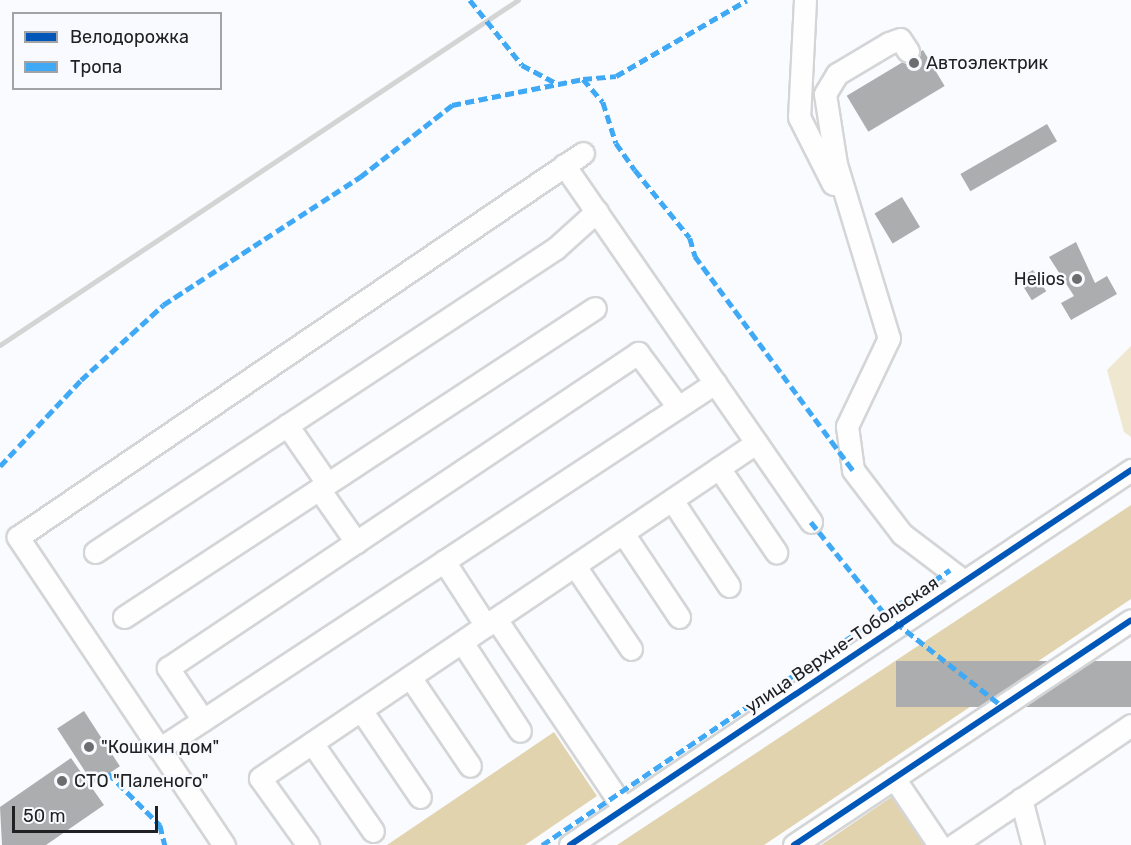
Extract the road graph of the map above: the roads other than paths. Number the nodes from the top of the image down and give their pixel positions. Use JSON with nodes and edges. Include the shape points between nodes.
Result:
{"nodes":[{"id":1,"x":805,"y":0,"type":"edge"},
{"id":2,"x":908,"y":51,"type":"dead end"},
{"id":3,"x":583,"y":153,"type":"dead end"},
{"id":4,"x":564,"y":165,"type":"junction"},
{"id":5,"x":597,"y":212,"type":"junction"},
{"id":6,"x":856,"y":227,"type":"junction"},
{"id":7,"x":595,"y":308,"type":"dead end"},
{"id":8,"x":715,"y":383,"type":"junction"},
{"id":9,"x":678,"y":407,"type":"junction"},
{"id":10,"x":287,"y":425,"type":"junction"},
{"id":11,"x":756,"y":443,"type":"junction"},
{"id":12,"x":719,"y":468,"type":"junction"},
{"id":13,"x":1131,"y":470,"type":"edge"},
{"id":14,"x":323,"y":486,"type":"junction"},
{"id":15,"x":672,"y":500,"type":"junction"},
{"id":16,"x":811,"y":522,"type":"dead end"},
{"id":17,"x":623,"y":533,"type":"junction"},
{"id":18,"x":356,"y":542,"type":"junction"},
{"id":19,"x":95,"y":552,"type":"dead end"},
{"id":20,"x":776,"y":552,"type":"dead end"},
{"id":21,"x":444,"y":561,"type":"junction"},
{"id":22,"x":575,"y":566,"type":"junction"},
{"id":23,"x":964,"y":581,"type":"junction"},
{"id":24,"x":729,"y":586,"type":"dead end"},
{"id":25,"x":124,"y":616,"type":"dead end"},
{"id":26,"x":679,"y":618,"type":"dead end"},
{"id":27,"x":1131,"y":620,"type":"edge"},
{"id":28,"x":491,"y":622,"type":"junction"},
{"id":29,"x":462,"y":642,"type":"junction"},
{"id":30,"x":631,"y":649,"type":"dead end"},
{"id":31,"x":410,"y":677,"type":"junction"},
{"id":32,"x":361,"y":710,"type":"junction"},
{"id":33,"x":203,"y":720,"type":"junction"},
{"id":34,"x":1131,"y":726,"type":"edge"},
{"id":35,"x":520,"y":731,"type":"dead end"},
{"id":36,"x":312,"y":743,"type":"junction"},
{"id":37,"x":159,"y":748,"type":"junction"},
{"id":38,"x":470,"y":766,"type":"dead end"},
{"id":39,"x":894,"y":778,"type":"junction"},
{"id":40,"x":420,"y":797,"type":"dead end"},
{"id":41,"x":1021,"y":800,"type":"junction"},
{"id":42,"x":624,"y":809,"type":"junction"},
{"id":43,"x":374,"y":831,"type":"dead end"},
{"id":44,"x":224,"y":845,"type":"edge"},
{"id":45,"x":308,"y":845,"type":"edge"},
{"id":46,"x":570,"y":845,"type":"edge"},
{"id":47,"x":794,"y":845,"type":"edge"},
{"id":48,"x":939,"y":845,"type":"edge"},
{"id":49,"x":954,"y":845,"type":"edge"},
{"id":50,"x":1033,"y":845,"type":"edge"}],
"edges":[{"from":1,"to":6,"type":"street","via":[[799,117]]},
{"from":2,"to":6,"type":"street","via":[[900,39],[889,43],[837,74],[825,94],[836,164]]},
{"from":3,"to":4,"type":"street"},
{"from":4,"to":5,"type":"street"},
{"from":4,"to":37,"type":"street","via":[[18,537]]},
{"from":5,"to":8,"type":"street"},
{"from":5,"to":10,"type":"street","via":[[556,248]]},
{"from":6,"to":23,"type":"street","via":[[889,338],[847,426],[853,470],[902,534]]},
{"from":7,"to":14,"type":"street"},
{"from":8,"to":9,"type":"street"},
{"from":8,"to":11,"type":"street"},
{"from":9,"to":18,"type":"street","via":[[638,353]]},
{"from":9,"to":21,"type":"street"},
{"from":10,"to":14,"type":"street"},
{"from":10,"to":19,"type":"street"},
{"from":11,"to":12,"type":"street"},
{"from":11,"to":16,"type":"street"},
{"from":12,"to":15,"type":"street"},
{"from":12,"to":20,"type":"street"},
{"from":13,"to":23,"type":"street","name":"улица Верхне-Тобольская"},
{"from":14,"to":18,"type":"street"},
{"from":14,"to":25,"type":"street"},
{"from":15,"to":17,"type":"street"},
{"from":15,"to":24,"type":"street"},
{"from":17,"to":22,"type":"street"},
{"from":17,"to":26,"type":"street"},
{"from":18,"to":33,"type":"street","via":[[168,668]]},
{"from":21,"to":28,"type":"street"},
{"from":21,"to":33,"type":"street"},
{"from":22,"to":28,"type":"street"},
{"from":22,"to":30,"type":"street"},
{"from":23,"to":42,"type":"street","name":"улица Верхне-Тобольская"},
{"from":27,"to":39,"type":"street"},
{"from":28,"to":29,"type":"street"},
{"from":28,"to":42,"type":"street"},
{"from":29,"to":31,"type":"street"},
{"from":29,"to":35,"type":"street"},
{"from":31,"to":32,"type":"street"},
{"from":31,"to":38,"type":"street"},
{"from":32,"to":36,"type":"street"},
{"from":32,"to":40,"type":"street"},
{"from":33,"to":37,"type":"street"},
{"from":34,"to":41,"type":"street"},
{"from":36,"to":43,"type":"street"},
{"from":36,"to":45,"type":"street","via":[[260,778]]},
{"from":37,"to":44,"type":"street"},
{"from":39,"to":47,"type":"street"},
{"from":39,"to":48,"type":"street"},
{"from":41,"to":49,"type":"street"},
{"from":41,"to":50,"type":"street"},
{"from":42,"to":46,"type":"street","name":"улица Верхне-Тобольская"}]}
